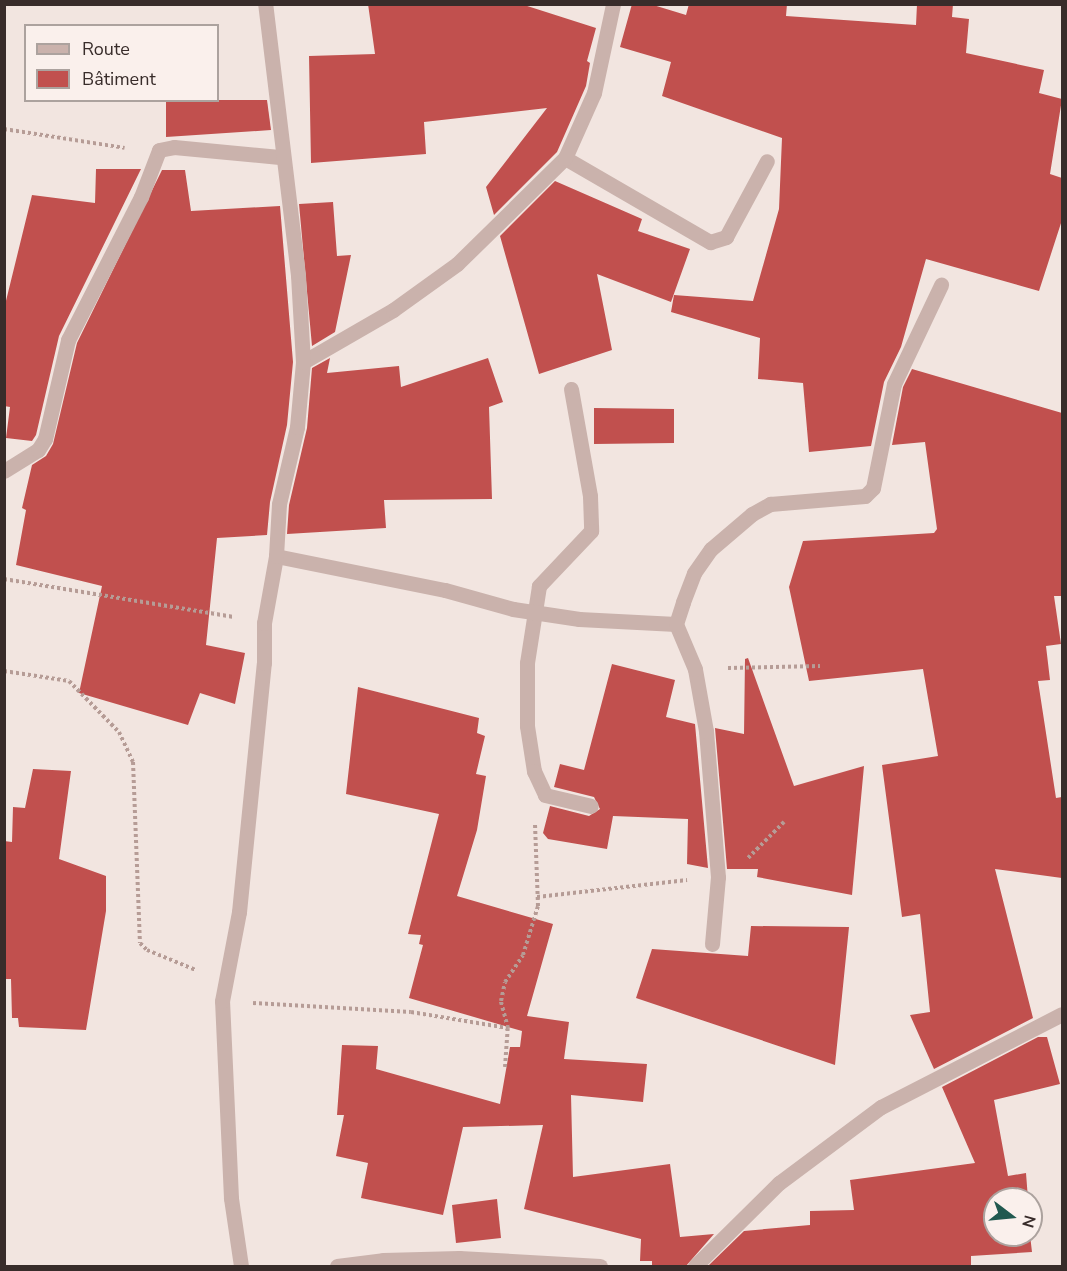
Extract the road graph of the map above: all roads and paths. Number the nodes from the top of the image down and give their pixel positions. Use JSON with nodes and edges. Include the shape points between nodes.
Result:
{"nodes":[{"id":1,"x":265,"y":4,"type":"edge"},
{"id":2,"x":613,"y":4,"type":"edge"},
{"id":3,"x":4,"y":129,"type":"edge"},
{"id":4,"x":159,"y":150,"type":"junction"},
{"id":5,"x":280,"y":157,"type":"junction"},
{"id":6,"x":565,"y":158,"type":"junction"},
{"id":7,"x":766,"y":161,"type":"dead end"},
{"id":8,"x":941,"y":285,"type":"dead end"},
{"id":9,"x":303,"y":362,"type":"junction"},
{"id":10,"x":571,"y":389,"type":"dead end"},
{"id":11,"x":4,"y":471,"type":"edge"},
{"id":12,"x":276,"y":556,"type":"junction"},
{"id":13,"x":4,"y":579,"type":"edge"},
{"id":14,"x":535,"y":611,"type":"junction"},
{"id":15,"x":264,"y":623,"type":"junction"},
{"id":16,"x":676,"y":624,"type":"junction"},
{"id":17,"x":820,"y":666,"type":"dead end"},
{"id":18,"x":694,"y":669,"type":"junction"},
{"id":19,"x":4,"y":671,"type":"edge"},
{"id":20,"x":545,"y":795,"type":"junction"},
{"id":21,"x":591,"y":806,"type":"dead end"},
{"id":22,"x":784,"y":822,"type":"dead end"},
{"id":23,"x":718,"y":878,"type":"junction"},
{"id":24,"x":537,"y":897,"type":"junction"},
{"id":25,"x":712,"y":944,"type":"dead end"},
{"id":26,"x":224,"y":981,"type":"junction"},
{"id":27,"x":222,"y":1001,"type":"junction"},
{"id":28,"x":1062,"y":1014,"type":"edge"},
{"id":29,"x":508,"y":1028,"type":"junction"},
{"id":30,"x":505,"y":1067,"type":"dead end"},
{"id":31,"x":241,"y":1266,"type":"edge"},
{"id":32,"x":337,"y":1266,"type":"edge"},
{"id":33,"x":600,"y":1266,"type":"edge"},
{"id":34,"x":695,"y":1266,"type":"edge"}],
"edges":[{"from":1,"to":5,"type":"street"},
{"from":2,"to":6,"type":"street","via":[[594,93]]},
{"from":3,"to":4,"type":"path","via":[[92,146]]},
{"from":4,"to":5,"type":"street","via":[[174,147]]},
{"from":4,"to":11,"type":"street","via":[[141,197],[68,340],[45,439],[38,450]]},
{"from":5,"to":9,"type":"street","via":[[298,275]]},
{"from":6,"to":7,"type":"street","via":[[710,242],[726,237]]},
{"from":6,"to":9,"type":"street","via":[[457,264],[393,310]]},
{"from":8,"to":16,"type":"street","via":[[894,384],[873,489],[865,495],[770,504],[752,514],[711,549],[694,573]]},
{"from":9,"to":12,"type":"street","via":[[297,426],[279,504]]},
{"from":10,"to":14,"type":"street","via":[[590,496],[591,531],[539,586]]},
{"from":12,"to":14,"type":"street"},
{"from":12,"to":15,"type":"street"},
{"from":13,"to":15,"type":"path","via":[[170,604]]},
{"from":14,"to":16,"type":"street","via":[[579,619]]},
{"from":14,"to":20,"type":"street","via":[[527,663],[527,726],[534,771]]},
{"from":15,"to":26,"type":"street","via":[[264,663],[239,912]]},
{"from":16,"to":18,"type":"street"},
{"from":17,"to":18,"type":"path"},
{"from":18,"to":23,"type":"street","via":[[706,731]]},
{"from":19,"to":26,"type":"path","via":[[69,681],[120,732],[133,762],[140,943],[147,950]]},
{"from":20,"to":21,"type":"street"},
{"from":20,"to":24,"type":"path","via":[[535,821]]},
{"from":22,"to":23,"type":"path","via":[[740,867]]},
{"from":23,"to":24,"type":"path"},
{"from":23,"to":25,"type":"street"},
{"from":24,"to":29,"type":"path","via":[[523,955],[506,982],[501,1010]]},
{"from":26,"to":27,"type":"street"},
{"from":27,"to":29,"type":"path","via":[[411,1012]]},
{"from":27,"to":31,"type":"street","via":[[231,1198]]},
{"from":28,"to":34,"type":"street","via":[[881,1107],[779,1183]]},
{"from":29,"to":30,"type":"path"},
{"from":32,"to":33,"type":"street","via":[[459,1258]]}]}
